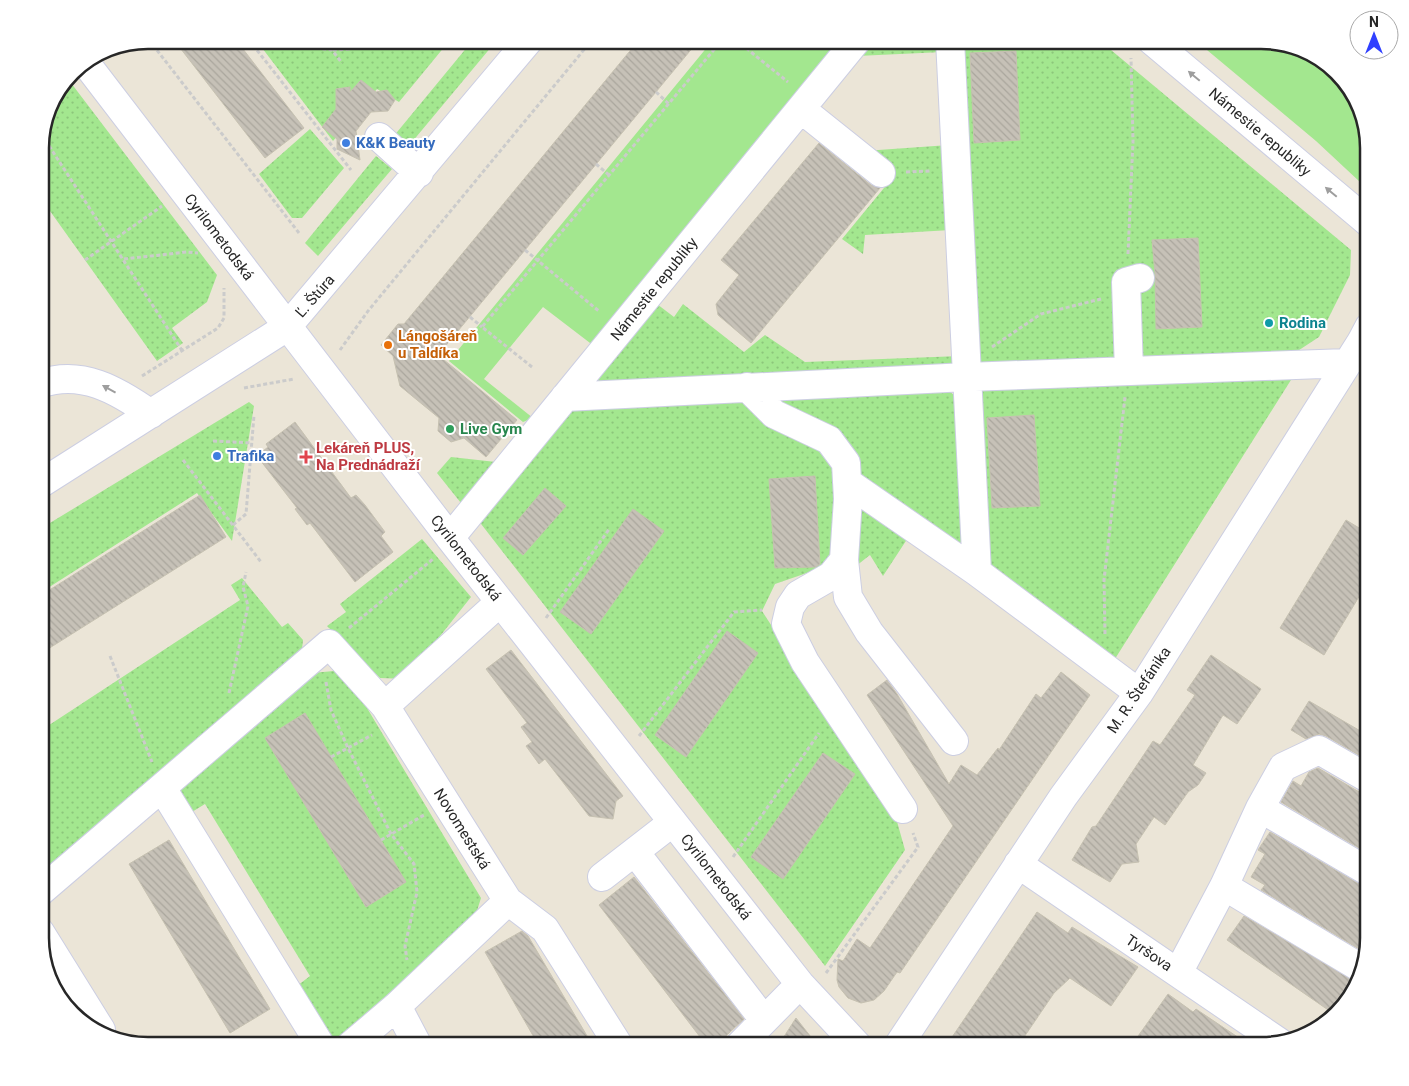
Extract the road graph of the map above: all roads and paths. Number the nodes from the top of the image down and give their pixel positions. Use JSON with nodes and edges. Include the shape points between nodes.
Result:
{"nodes":[{"id":1,"x":156,"y":49,"type":"edge"},
{"id":2,"x":256,"y":49,"type":"edge"},
{"id":3,"x":324,"y":49,"type":"edge"},
{"id":4,"x":352,"y":49,"type":"edge"},
{"id":5,"x":522,"y":49,"type":"edge"},
{"id":6,"x":715,"y":49,"type":"edge"},
{"id":7,"x":746,"y":49,"type":"edge"},
{"id":8,"x":850,"y":49,"type":"edge"},
{"id":9,"x":950,"y":49,"type":"edge"},
{"id":10,"x":1162,"y":49,"type":"edge"},
{"id":11,"x":332,"y":50,"type":"junction"},
{"id":12,"x":1131,"y":58,"type":"dead end"},
{"id":13,"x":342,"y":63,"type":"dead end"},
{"id":14,"x":89,"y":68,"type":"edge"},
{"id":15,"x":656,"y":92,"type":"dead end"},
{"id":16,"x":669,"y":104,"type":"junction"},
{"id":17,"x":805,"y":104,"type":"junction"},
{"id":18,"x":379,"y":137,"type":"dead end"},
{"id":19,"x":49,"y":146,"type":"edge"},
{"id":20,"x":596,"y":164,"type":"dead end"},
{"id":21,"x":351,"y":170,"type":"dead end"},
{"id":22,"x":957,"y":170,"type":"junction"},
{"id":23,"x":419,"y":172,"type":"junction"},
{"id":24,"x":881,"y":173,"type":"joint"},
{"id":25,"x":609,"y":176,"type":"junction"},
{"id":26,"x":168,"y":202,"type":"dead end"},
{"id":27,"x":1360,"y":215,"type":"edge"},
{"id":28,"x":299,"y":233,"type":"dead end"},
{"id":29,"x":112,"y":241,"type":"junction"},
{"id":30,"x":525,"y":250,"type":"dead end"},
{"id":31,"x":203,"y":253,"type":"dead end"},
{"id":32,"x":124,"y":259,"type":"junction"},
{"id":33,"x":85,"y":260,"type":"dead end"},
{"id":34,"x":538,"y":261,"type":"junction"},
{"id":35,"x":224,"y":283,"type":"dead end"},
{"id":36,"x":1131,"y":284,"type":"junction"},
{"id":37,"x":470,"y":317,"type":"dead end"},
{"id":38,"x":288,"y":327,"type":"junction"},
{"id":39,"x":482,"y":327,"type":"junction"},
{"id":40,"x":621,"y":330,"type":"junction"},
{"id":41,"x":1360,"y":342,"type":"edge"},
{"id":42,"x":183,"y":352,"type":"junction"},
{"id":43,"x":1348,"y":363,"type":"junction"},
{"id":44,"x":532,"y":367,"type":"dead end"},
{"id":45,"x":156,"y":368,"type":"dead end"},
{"id":46,"x":967,"y":370,"type":"junction"},
{"id":47,"x":1129,"y":371,"type":"junction"},
{"id":48,"x":49,"y":381,"type":"edge"},
{"id":49,"x":746,"y":387,"type":"junction"},
{"id":50,"x":565,"y":397,"type":"junction"},
{"id":51,"x":150,"y":414,"type":"junction"},
{"id":52,"x":254,"y":415,"type":"dead end"},
{"id":53,"x":213,"y":441,"type":"dead end"},
{"id":54,"x":252,"y":443,"type":"junction"},
{"id":55,"x":183,"y":460,"type":"dead end"},
{"id":56,"x":49,"y":478,"type":"edge"},
{"id":57,"x":847,"y":482,"type":"junction"},
{"id":58,"x":233,"y":525,"type":"junction"},
{"id":59,"x":610,"y":528,"type":"dead end"},
{"id":60,"x":442,"y":548,"type":"junction"},
{"id":61,"x":844,"y":560,"type":"junction"},
{"id":62,"x":261,"y":562,"type":"dead end"},
{"id":63,"x":246,"y":572,"type":"dead end"},
{"id":64,"x":977,"y":572,"type":"junction"},
{"id":65,"x":500,"y":602,"type":"junction"},
{"id":66,"x":790,"y":607,"type":"junction"},
{"id":67,"x":544,"y":621,"type":"dead end"},
{"id":68,"x":329,"y":644,"type":"junction"},
{"id":69,"x":110,"y":656,"type":"dead end"},
{"id":70,"x":1105,"y":668,"type":"junction"},
{"id":71,"x":1140,"y":693,"type":"junction"},
{"id":72,"x":229,"y":696,"type":"dead end"},
{"id":73,"x":836,"y":709,"type":"junction"},
{"id":74,"x":390,"y":714,"type":"junction"},
{"id":75,"x":636,"y":740,"type":"dead end"},
{"id":76,"x":954,"y":741,"type":"dead end"},
{"id":77,"x":348,"y":748,"type":"junction"},
{"id":78,"x":331,"y":757,"type":"dead end"},
{"id":79,"x":1360,"y":774,"type":"edge"},
{"id":80,"x":162,"y":788,"type":"junction"},
{"id":81,"x":446,"y":802,"type":"junction"},
{"id":82,"x":1260,"y":808,"type":"junction"},
{"id":83,"x":903,"y":809,"type":"joint"},
{"id":84,"x":673,"y":822,"type":"junction"},
{"id":85,"x":390,"y":834,"type":"junction"},
{"id":86,"x":381,"y":840,"type":"dead end"},
{"id":87,"x":635,"y":852,"type":"junction"},
{"id":88,"x":730,"y":862,"type":"dead end"},
{"id":89,"x":1018,"y":864,"type":"junction"},
{"id":90,"x":1360,"y":867,"type":"edge"},
{"id":91,"x":602,"y":877,"type":"dead end"},
{"id":92,"x":49,"y":884,"type":"edge"},
{"id":93,"x":1224,"y":886,"type":"junction"},
{"id":94,"x":508,"y":901,"type":"junction"},
{"id":95,"x":49,"y":947,"type":"edge"},
{"id":96,"x":1356,"y":966,"type":"edge"},
{"id":97,"x":1178,"y":973,"type":"junction"},
{"id":98,"x":811,"y":982,"type":"junction"},
{"id":99,"x":404,"y":1000,"type":"junction"},
{"id":100,"x":764,"y":1020,"type":"junction"},
{"id":101,"x":97,"y":1023,"type":"edge"},
{"id":102,"x":1271,"y":1036,"type":"edge"},
{"id":103,"x":315,"y":1037,"type":"edge"},
{"id":104,"x":361,"y":1037,"type":"edge"},
{"id":105,"x":415,"y":1037,"type":"edge"},
{"id":106,"x":612,"y":1037,"type":"edge"},
{"id":107,"x":748,"y":1037,"type":"edge"},
{"id":108,"x":851,"y":1037,"type":"edge"},
{"id":109,"x":904,"y":1037,"type":"edge"}],
"edges":[{"from":1,"to":28,"type":"path"},
{"from":2,"to":21,"type":"path"},
{"from":3,"to":11,"type":"path"},
{"from":4,"to":11,"type":"path"},
{"from":5,"to":23,"type":"street","name":"Ľ. Štúra"},
{"from":6,"to":16,"type":"path"},
{"from":7,"to":17,"type":"path"},
{"from":8,"to":17,"type":"street","name":"Námestie republiky"},
{"from":9,"to":22,"type":"street"},
{"from":27,"to":10,"type":"street","name":"Námestie republiky","one_way":true},
{"from":11,"to":13,"type":"path"},
{"from":12,"to":36,"type":"path"},
{"from":14,"to":38,"type":"street","name":"Cyrilometodská"},
{"from":15,"to":16,"type":"path"},
{"from":16,"to":25,"type":"path"},
{"from":17,"to":24,"type":"street"},
{"from":17,"to":40,"type":"street","name":"Námestie republiky"},
{"from":18,"to":23,"type":"street"},
{"from":19,"to":29,"type":"path"},
{"from":20,"to":25,"type":"path"},
{"from":22,"to":24,"type":"path"},
{"from":22,"to":46,"type":"street"},
{"from":23,"to":38,"type":"street","name":"Ľ. Štúra"},
{"from":25,"to":34,"type":"path"},
{"from":26,"to":29,"type":"path"},
{"from":29,"to":32,"type":"path"},
{"from":29,"to":33,"type":"path"},
{"from":30,"to":34,"type":"path"},
{"from":31,"to":32,"type":"path"},
{"from":32,"to":42,"type":"path"},
{"from":34,"to":39,"type":"path"},
{"from":34,"to":40,"type":"path"},
{"from":35,"to":42,"type":"path","via":[[224,318],[218,328]]},
{"from":36,"to":46,"type":"path","via":[[1041,314]]},
{"from":36,"to":47,"type":"street"},
{"from":37,"to":39,"type":"path"},
{"from":38,"to":51,"type":"street","name":"Ľ. Štúra"},
{"from":38,"to":60,"type":"street","name":"Cyrilometodská"},
{"from":39,"to":44,"type":"path"},
{"from":40,"to":50,"type":"street","name":"Námestie republiky"},
{"from":41,"to":43,"type":"street","name":"M. R. Štefánika"},
{"from":42,"to":45,"type":"path"},
{"from":43,"to":47,"type":"street"},
{"from":43,"to":71,"type":"street","name":"M. R. Štefánika"},
{"from":46,"to":47,"type":"street"},
{"from":46,"to":49,"type":"street"},
{"from":46,"to":64,"type":"street"},
{"from":47,"to":70,"type":"path","via":[[1104,580]]},
{"from":51,"to":48,"type":"street","one_way":true,"via":[[94,381],[74,378]]},
{"from":49,"to":50,"type":"street"},
{"from":49,"to":57,"type":"street","via":[[774,414],[829,440],[846,463]]},
{"from":50,"to":60,"type":"street","name":"Námestie republiky"},
{"from":51,"to":56,"type":"street","name":"Ľ. Štúra"},
{"from":52,"to":54,"type":"path"},
{"from":53,"to":54,"type":"path"},
{"from":54,"to":58,"type":"path","via":[[246,514]]},
{"from":55,"to":58,"type":"path"},
{"from":57,"to":61,"type":"street"},
{"from":57,"to":64,"type":"street"},
{"from":58,"to":62,"type":"path"},
{"from":59,"to":67,"type":"path"},
{"from":60,"to":65,"type":"street","name":"Cyrilometodská"},
{"from":60,"to":68,"type":"path"},
{"from":61,"to":66,"type":"street","via":[[831,576],[798,595]]},
{"from":61,"to":76,"type":"street","via":[[848,598],[869,632]]},
{"from":63,"to":72,"type":"path","via":[[242,587],[248,606]]},
{"from":64,"to":70,"type":"street"},
{"from":65,"to":74,"type":"street"},
{"from":65,"to":84,"type":"street","name":"Cyrilometodská"},
{"from":66,"to":73,"type":"street","via":[[786,624],[805,662]]},
{"from":66,"to":75,"type":"path","via":[[734,612]]},
{"from":68,"to":74,"type":"street","name":"Novomestská"},
{"from":68,"to":77,"type":"path","via":[[325,676],[331,710]]},
{"from":68,"to":80,"type":"street"},
{"from":69,"to":80,"type":"path"},
{"from":70,"to":71,"type":"street"},
{"from":71,"to":89,"type":"street","name":"M. R. Štefánika"},
{"from":73,"to":83,"type":"street"},
{"from":73,"to":88,"type":"path"},
{"from":74,"to":77,"type":"path"},
{"from":74,"to":81,"type":"street","name":"Novomestská"},
{"from":77,"to":78,"type":"path"},
{"from":77,"to":85,"type":"path"},
{"from":79,"to":82,"type":"street","via":[[1319,750],[1282,767]]},
{"from":80,"to":92,"type":"street"},
{"from":80,"to":103,"type":"street"},
{"from":81,"to":85,"type":"path"},
{"from":81,"to":94,"type":"street","name":"Novomestská"},
{"from":82,"to":90,"type":"street"},
{"from":82,"to":93,"type":"street"},
{"from":83,"to":98,"type":"path","via":[[918,847]]},
{"from":84,"to":87,"type":"street"},
{"from":84,"to":98,"type":"street","name":"Cyrilometodská"},
{"from":85,"to":86,"type":"path"},
{"from":85,"to":99,"type":"path","via":[[414,864],[417,892],[405,946]]},
{"from":87,"to":91,"type":"street"},
{"from":87,"to":100,"type":"street"},
{"from":89,"to":97,"type":"street","name":"Tyršova"},
{"from":89,"to":109,"type":"street","name":"M. R. Štefánika"},
{"from":93,"to":96,"type":"street"},
{"from":93,"to":97,"type":"street"},
{"from":94,"to":99,"type":"street"},
{"from":94,"to":106,"type":"street","via":[[546,929]]},
{"from":95,"to":101,"type":"street"},
{"from":97,"to":102,"type":"street","name":"Tyršova"},
{"from":98,"to":100,"type":"street"},
{"from":98,"to":108,"type":"street","name":"Cyrilometodská"},
{"from":99,"to":104,"type":"street"},
{"from":99,"to":105,"type":"street"},
{"from":100,"to":107,"type":"street"}]}
